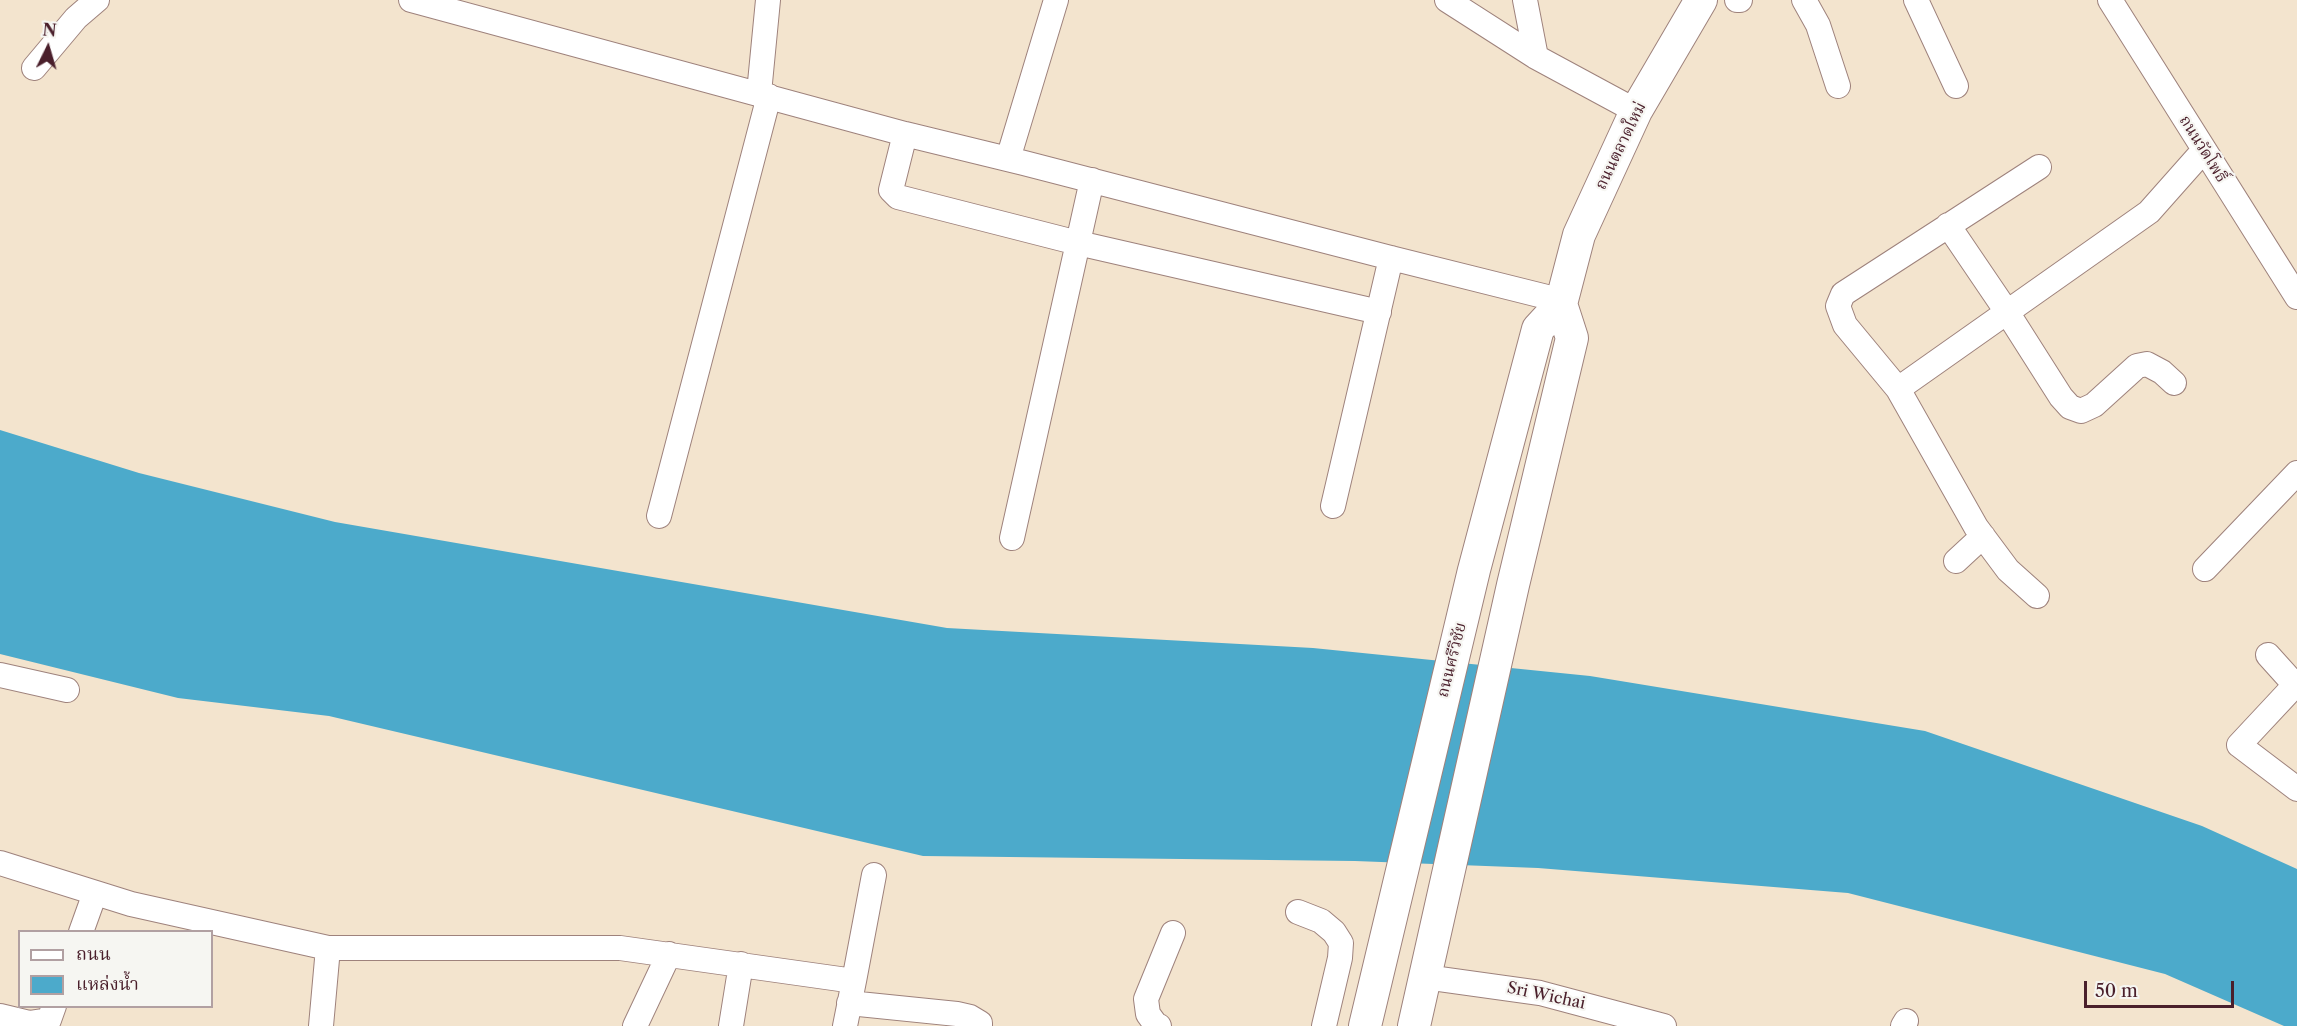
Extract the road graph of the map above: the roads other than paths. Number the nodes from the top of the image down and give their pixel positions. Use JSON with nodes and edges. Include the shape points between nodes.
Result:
{"nodes":[{"id":1,"x":97,"y":0,"type":"edge"},
{"id":2,"x":411,"y":0,"type":"edge"},
{"id":3,"x":768,"y":0,"type":"edge"},
{"id":4,"x":1056,"y":0,"type":"edge"},
{"id":5,"x":1447,"y":0,"type":"edge"},
{"id":6,"x":1525,"y":0,"type":"edge"},
{"id":7,"x":1701,"y":0,"type":"edge"},
{"id":8,"x":1804,"y":0,"type":"edge"},
{"id":9,"x":1916,"y":0,"type":"edge"},
{"id":10,"x":2110,"y":0,"type":"edge"},
{"id":11,"x":437,"y":4,"type":"edge"},
{"id":12,"x":1536,"y":57,"type":"junction"},
{"id":13,"x":33,"y":68,"type":"dead end"},
{"id":14,"x":1838,"y":86,"type":"dead end"},
{"id":15,"x":1956,"y":86,"type":"dead end"},
{"id":16,"x":764,"y":95,"type":"junction"},
{"id":17,"x":1636,"y":111,"type":"junction"},
{"id":18,"x":904,"y":134,"type":"junction"},
{"id":19,"x":2204,"y":150,"type":"junction"},
{"id":20,"x":1008,"y":159,"type":"junction"},
{"id":21,"x":2039,"y":167,"type":"dead end"},
{"id":22,"x":1092,"y":180,"type":"junction"},
{"id":23,"x":1948,"y":225,"type":"junction"},
{"id":24,"x":1078,"y":243,"type":"junction"},
{"id":25,"x":1391,"y":258,"type":"junction"},
{"id":26,"x":2297,"y":297,"type":"edge"},
{"id":27,"x":1562,"y":303,"type":"junction"},
{"id":28,"x":1379,"y":312,"type":"junction"},
{"id":29,"x":2007,"y":312,"type":"junction"},
{"id":30,"x":2174,"y":383,"type":"dead end"},
{"id":31,"x":1898,"y":389,"type":"junction"},
{"id":32,"x":2297,"y":473,"type":"edge"},
{"id":33,"x":1333,"y":506,"type":"dead end"},
{"id":34,"x":659,"y":516,"type":"dead end"},
{"id":35,"x":1983,"y":536,"type":"junction"},
{"id":36,"x":1012,"y":538,"type":"dead end"},
{"id":37,"x":1956,"y":561,"type":"dead end"},
{"id":38,"x":2205,"y":569,"type":"dead end"},
{"id":39,"x":2037,"y":596,"type":"dead end"},
{"id":40,"x":2268,"y":655,"type":"dead end"},
{"id":41,"x":0,"y":675,"type":"edge"},
{"id":42,"x":67,"y":690,"type":"dead end"},
{"id":43,"x":2297,"y":789,"type":"edge"},
{"id":44,"x":0,"y":863,"type":"edge"},
{"id":45,"x":874,"y":875,"type":"dead end"},
{"id":46,"x":95,"y":893,"type":"junction"},
{"id":47,"x":1298,"y":912,"type":"dead end"},
{"id":48,"x":82,"y":930,"type":"edge"},
{"id":49,"x":1173,"y":933,"type":"dead end"},
{"id":50,"x":328,"y":948,"type":"junction"},
{"id":51,"x":669,"y":954,"type":"junction"},
{"id":52,"x":741,"y":964,"type":"junction"},
{"id":53,"x":1425,"y":977,"type":"junction"},
{"id":54,"x":849,"y":1003,"type":"edge"},
{"id":55,"x":0,"y":1017,"type":"edge"},
{"id":56,"x":56,"y":1017,"type":"edge"},
{"id":57,"x":321,"y":1026,"type":"edge"},
{"id":58,"x":635,"y":1026,"type":"edge"},
{"id":59,"x":731,"y":1026,"type":"edge"},
{"id":60,"x":980,"y":1026,"type":"edge"},
{"id":61,"x":1159,"y":1026,"type":"edge"},
{"id":62,"x":1324,"y":1026,"type":"edge"},
{"id":63,"x":1365,"y":1026,"type":"edge"},
{"id":64,"x":1414,"y":1026,"type":"edge"},
{"id":65,"x":1664,"y":1026,"type":"edge"}],
"edges":[{"from":1,"to":13,"type":"street"},
{"from":2,"to":11,"type":"street"},
{"from":3,"to":16,"type":"street"},
{"from":4,"to":20,"type":"street"},
{"from":5,"to":12,"type":"street"},
{"from":6,"to":12,"type":"street"},
{"from":7,"to":17,"type":"main road","name":"ถนนตลาดใหม่"},
{"from":8,"to":14,"type":"street","via":[[1818,25]]},
{"from":9,"to":15,"type":"street"},
{"from":10,"to":19,"type":"street","name":"ถนนวัดโพธิ์"},
{"from":11,"to":16,"type":"street"},
{"from":12,"to":17,"type":"street"},
{"from":16,"to":18,"type":"street"},
{"from":16,"to":34,"type":"street"},
{"from":17,"to":27,"type":"main road","name":"ถนนตลาดใหม่","via":[[1579,235]]},
{"from":18,"to":20,"type":"street"},
{"from":18,"to":24,"type":"street","via":[[891,190],[898,197]]},
{"from":19,"to":26,"type":"street","name":"ถนนวัดโพธิ์"},
{"from":19,"to":29,"type":"street","via":[[2149,212]]},
{"from":20,"to":22,"type":"street"},
{"from":21,"to":23,"type":"street"},
{"from":22,"to":24,"type":"street"},
{"from":22,"to":25,"type":"street"},
{"from":23,"to":29,"type":"street"},
{"from":23,"to":31,"type":"street","via":[[1843,294],[1838,306],[1845,325]]},
{"from":24,"to":28,"type":"street"},
{"from":24,"to":36,"type":"street"},
{"from":25,"to":27,"type":"street"},
{"from":25,"to":28,"type":"street"},
{"from":27,"to":53,"type":"main road","via":[[1572,338]]},
{"from":27,"to":63,"type":"main road","name":"ถนนศรีวิชัย","via":[[1538,329],[1474,570]]},
{"from":28,"to":33,"type":"street"},
{"from":29,"to":30,"type":"street","via":[[2070,407],[2080,411],[2094,405],[2137,366],[2147,364]]},
{"from":29,"to":31,"type":"street"},
{"from":31,"to":35,"type":"street"},
{"from":32,"to":38,"type":"street"},
{"from":35,"to":37,"type":"street"},
{"from":35,"to":39,"type":"street","via":[[2008,570]]},
{"from":40,"to":43,"type":"street","via":[[2295,685],[2239,745]]},
{"from":41,"to":42,"type":"street"},
{"from":44,"to":46,"type":"street"},
{"from":45,"to":54,"type":"street"},
{"from":46,"to":48,"type":"street"},
{"from":46,"to":50,"type":"street"},
{"from":47,"to":62,"type":"street","via":[[1321,921],[1341,943]]},
{"from":49,"to":61,"type":"street","via":[[1146,999],[1148,1014]]},
{"from":50,"to":51,"type":"street","via":[[620,948]]},
{"from":50,"to":57,"type":"street"},
{"from":51,"to":52,"type":"street"},
{"from":51,"to":58,"type":"street"},
{"from":52,"to":54,"type":"street"},
{"from":52,"to":59,"type":"street"},
{"from":53,"to":64,"type":"main road"},
{"from":53,"to":65,"type":"street","name":"Sri Wichai","via":[[1540,993]]},
{"from":54,"to":60,"type":"street","via":[[957,1014],[970,1017]]},
{"from":55,"to":56,"type":"street","via":[[29,1023]]}]}
